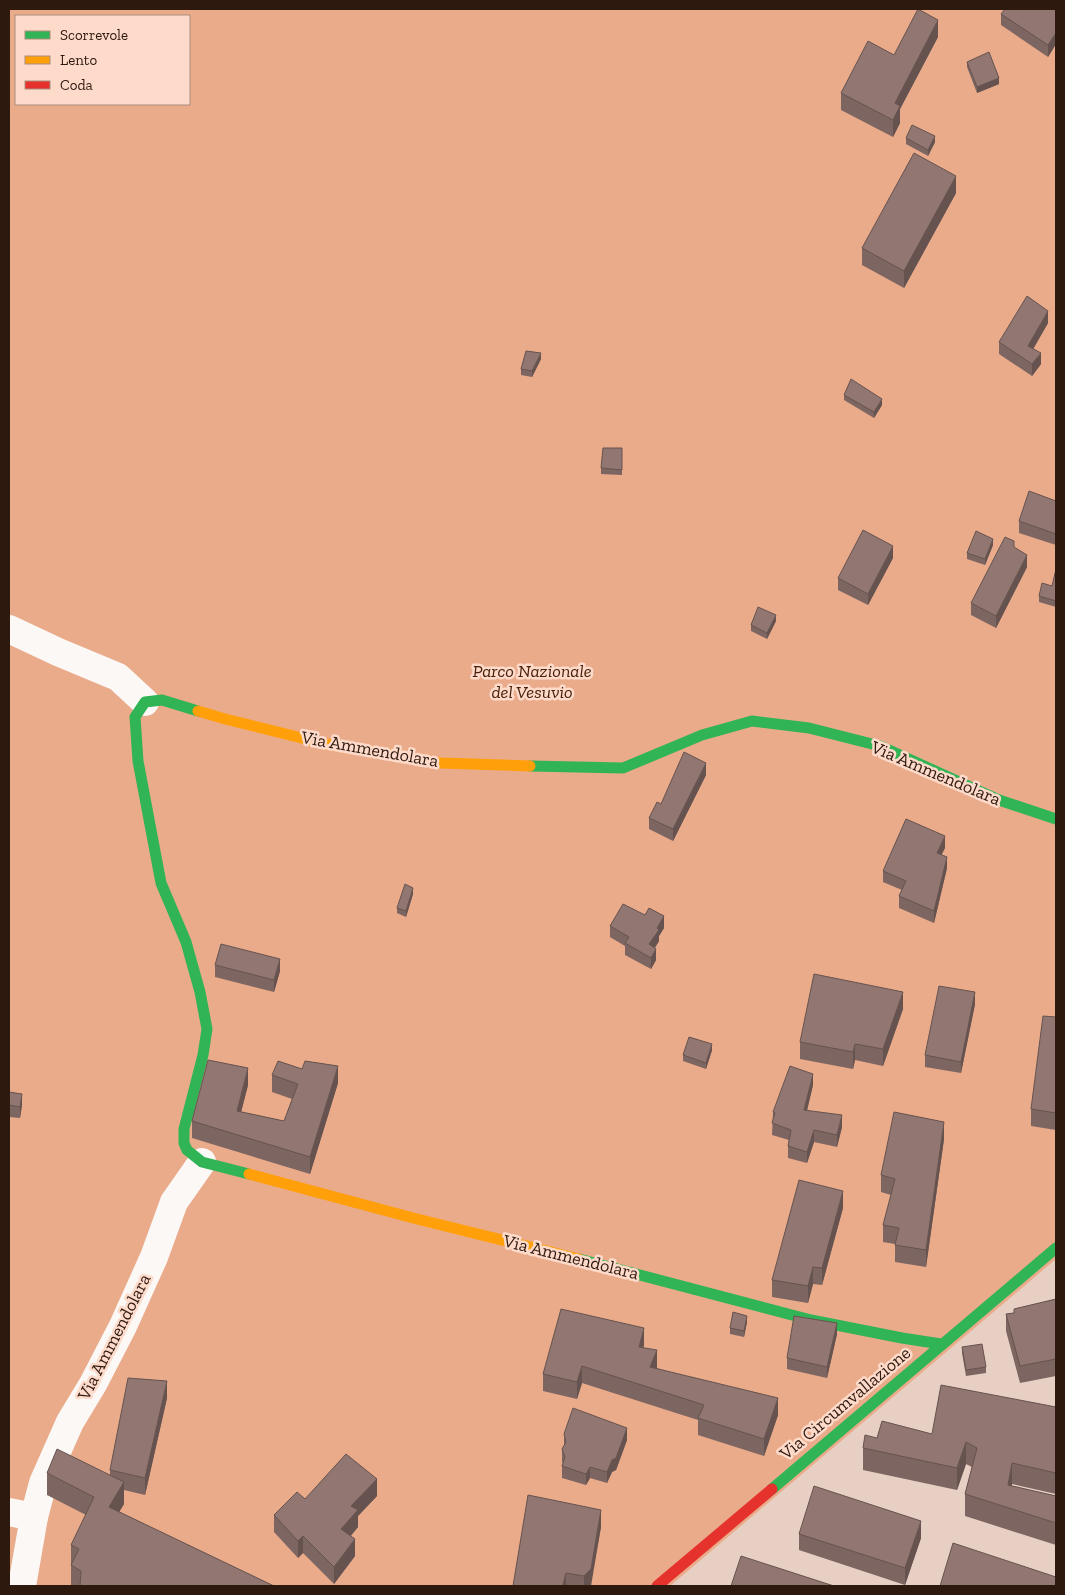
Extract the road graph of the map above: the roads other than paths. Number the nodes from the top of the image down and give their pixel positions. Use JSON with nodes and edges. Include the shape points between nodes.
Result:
{"nodes":[{"id":1,"x":9,"y":629,"type":"edge"},
{"id":2,"x":145,"y":702,"type":"junction"},
{"id":3,"x":1056,"y":819,"type":"edge"},
{"id":4,"x":202,"y":1162,"type":"junction"},
{"id":5,"x":1056,"y":1248,"type":"edge"},
{"id":6,"x":941,"y":1344,"type":"junction"},
{"id":7,"x":22,"y":1515,"type":"edge"},
{"id":8,"x":22,"y":1586,"type":"edge"},
{"id":9,"x":657,"y":1586,"type":"edge"}],
"edges":[{"from":1,"to":2,"type":"street","via":[[118,676]]},
{"from":2,"to":3,"type":"street","name":"Via Ammendolara","via":[[162,700],[326,744],[441,763],[492,766],[623,768],[702,735],[752,721],[800,727],[880,746],[999,800]]},
{"from":2,"to":4,"type":"street","via":[[135,717],[140,771],[161,883],[186,942],[207,1029],[184,1129],[184,1143]]},
{"from":4,"to":6,"type":"street","name":"Via Ammendolara","via":[[811,1320]]},
{"from":4,"to":7,"type":"street","name":"Via Ammendolara","via":[[174,1202],[123,1326],[70,1422],[43,1483]]},
{"from":5,"to":6,"type":"street","name":"Via Circumvallazione"},
{"from":6,"to":9,"type":"street","name":"Via Circumvallazione"},
{"from":7,"to":8,"type":"street","name":"Via Ammendolara"}]}
